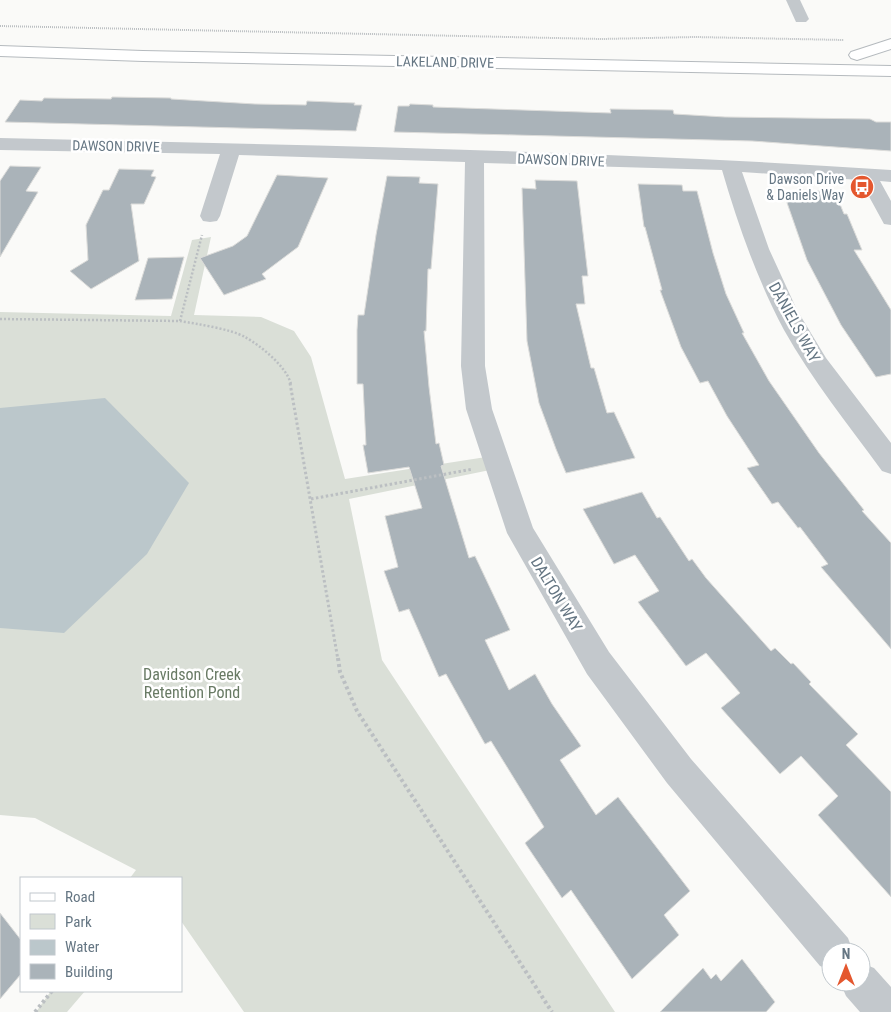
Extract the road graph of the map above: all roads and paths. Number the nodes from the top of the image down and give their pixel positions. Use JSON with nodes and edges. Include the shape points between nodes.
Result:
{"nodes":[{"id":1,"x":793,"y":0,"type":"edge"},
{"id":2,"x":801,"y":19,"type":"dead end"},
{"id":3,"x":3,"y":32,"type":"edge"},
{"id":4,"x":845,"y":40,"type":"dead end"},
{"id":5,"x":0,"y":51,"type":"edge"},
{"id":6,"x":703,"y":52,"type":"dead end"},
{"id":7,"x":889,"y":63,"type":"edge"},
{"id":8,"x":0,"y":144,"type":"edge"},
{"id":9,"x":231,"y":149,"type":"junction"},
{"id":10,"x":476,"y":157,"type":"junction"},
{"id":11,"x":730,"y":165,"type":"junction"},
{"id":12,"x":866,"y":175,"type":"junction"},
{"id":13,"x":891,"y":176,"type":"edge"},
{"id":14,"x":210,"y":216,"type":"joint"},
{"id":15,"x":891,"y":219,"type":"edge"},
{"id":16,"x":0,"y":319,"type":"edge"},
{"id":17,"x":180,"y":321,"type":"junction"},
{"id":18,"x":891,"y":463,"type":"edge"},
{"id":19,"x":498,"y":464,"type":"junction"},
{"id":20,"x":312,"y":499,"type":"junction"},
{"id":21,"x":825,"y":942,"type":"edge"},
{"id":22,"x":51,"y":992,"type":"edge"},
{"id":23,"x":869,"y":992,"type":"edge"},
{"id":24,"x":35,"y":1012,"type":"edge"},
{"id":25,"x":552,"y":1012,"type":"edge"},
{"id":26,"x":886,"y":1012,"type":"edge"}],
"edges":[{"from":1,"to":2,"type":"street"},
{"from":3,"to":4,"type":"path"},
{"from":5,"to":7,"type":"main road","name":"LAKELAND DRIVE","via":[[841,70]]},
{"from":6,"to":7,"type":"main road","via":[[858,55]]},
{"from":8,"to":9,"type":"street","name":"DAWSON DRIVE"},
{"from":9,"to":10,"type":"street","name":"DAWSON DRIVE"},
{"from":9,"to":14,"type":"street"},
{"from":10,"to":11,"type":"street","name":"DAWSON DRIVE"},
{"from":10,"to":19,"type":"street","name":"DALTON WAY","via":[[473,366],[480,409]]},
{"from":11,"to":12,"type":"street","name":"DAWSON DRIVE"},
{"from":11,"to":18,"type":"street","name":"DANIELS WAY","via":[[748,224],[780,300],[817,363]]},
{"from":12,"to":13,"type":"street","name":"DAWSON DRIVE"},
{"from":12,"to":15,"type":"street"},
{"from":14,"to":17,"type":"path","via":[[200,239]]},
{"from":16,"to":17,"type":"path"},
{"from":17,"to":20,"type":"path","via":[[244,336],[280,364],[290,381]]},
{"from":19,"to":20,"type":"path"},
{"from":19,"to":21,"type":"street","name":"DALTON WAY","via":[[521,533],[598,663],[679,771]]},
{"from":20,"to":25,"type":"path","via":[[340,672],[357,711]]},
{"from":22,"to":24,"type":"path"},
{"from":23,"to":26,"type":"street"}]}
